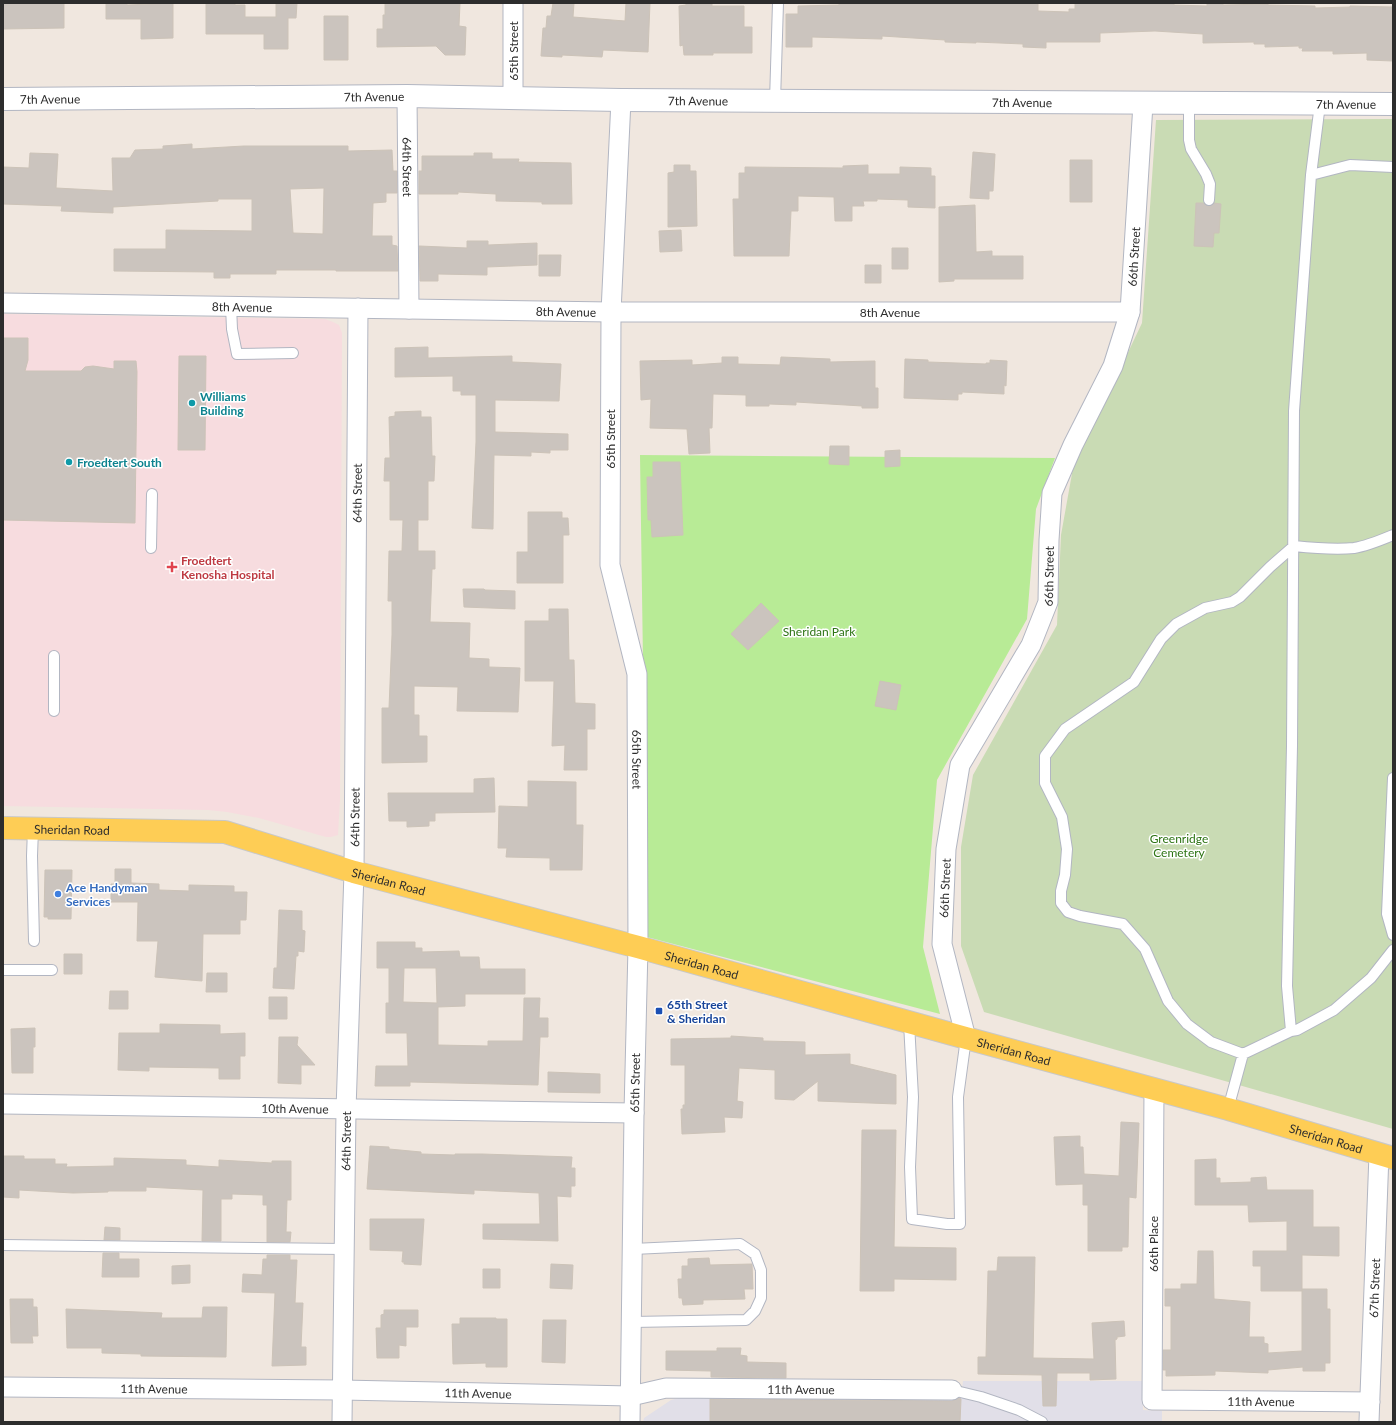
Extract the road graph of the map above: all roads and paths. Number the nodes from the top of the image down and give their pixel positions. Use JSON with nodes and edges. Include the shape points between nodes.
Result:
{"nodes":[{"id":1,"x":513,"y":3,"type":"edge"},
{"id":2,"x":778,"y":3,"type":"edge"},
{"id":3,"x":407,"y":96,"type":"junction"},
{"id":4,"x":513,"y":98,"type":"junction"},
{"id":5,"x":3,"y":99,"type":"edge"},
{"id":6,"x":620,"y":100,"type":"junction"},
{"id":7,"x":775,"y":101,"type":"junction"},
{"id":8,"x":1143,"y":104,"type":"junction"},
{"id":9,"x":1189,"y":104,"type":"junction"},
{"id":10,"x":1320,"y":104,"type":"junction"},
{"id":11,"x":1393,"y":104,"type":"edge"},
{"id":12,"x":1393,"y":167,"type":"edge"},
{"id":13,"x":1311,"y":175,"type":"junction"},
{"id":14,"x":1209,"y":200,"type":"dead end"},
{"id":15,"x":3,"y":303,"type":"edge"},
{"id":16,"x":231,"y":306,"type":"junction"},
{"id":17,"x":358,"y":308,"type":"junction"},
{"id":18,"x":408,"y":309,"type":"junction"},
{"id":19,"x":611,"y":312,"type":"junction"},
{"id":20,"x":1130,"y":312,"type":"junction"},
{"id":21,"x":293,"y":353,"type":"dead end"},
{"id":22,"x":152,"y":494,"type":"dead end"},
{"id":23,"x":1393,"y":535,"type":"edge"},
{"id":24,"x":1294,"y":546,"type":"junction"},
{"id":25,"x":151,"y":548,"type":"dead end"},
{"id":26,"x":54,"y":656,"type":"dead end"},
{"id":27,"x":54,"y":711,"type":"dead end"},
{"id":28,"x":1393,"y":779,"type":"edge"},
{"id":29,"x":3,"y":828,"type":"edge"},
{"id":30,"x":33,"y":829,"type":"junction"},
{"id":31,"x":354,"y":872,"type":"junction"},
{"id":32,"x":1393,"y":934,"type":"edge"},
{"id":33,"x":34,"y":941,"type":"dead end"},
{"id":34,"x":638,"y":947,"type":"junction"},
{"id":35,"x":1393,"y":950,"type":"edge"},
{"id":36,"x":3,"y":970,"type":"edge"},
{"id":37,"x":52,"y":970,"type":"dead end"},
{"id":38,"x":909,"y":1023,"type":"junction"},
{"id":39,"x":1291,"y":1031,"type":"junction"},
{"id":40,"x":966,"y":1038,"type":"junction"},
{"id":41,"x":1243,"y":1054,"type":"junction"},
{"id":42,"x":1154,"y":1088,"type":"junction"},
{"id":43,"x":3,"y":1104,"type":"edge"},
{"id":44,"x":1228,"y":1109,"type":"junction"},
{"id":45,"x":346,"y":1110,"type":"junction"},
{"id":46,"x":634,"y":1113,"type":"junction"},
{"id":47,"x":1386,"y":1156,"type":"edge"},
{"id":48,"x":3,"y":1245,"type":"edge"},
{"id":49,"x":633,"y":1248,"type":"junction"},
{"id":50,"x":344,"y":1249,"type":"junction"},
{"id":51,"x":632,"y":1322,"type":"junction"},
{"id":52,"x":3,"y":1387,"type":"edge"},
{"id":53,"x":342,"y":1390,"type":"junction"},
{"id":54,"x":952,"y":1390,"type":"joint"},
{"id":55,"x":631,"y":1396,"type":"junction"},
{"id":56,"x":1152,"y":1400,"type":"joint"},
{"id":57,"x":1370,"y":1402,"type":"junction"},
{"id":58,"x":342,"y":1422,"type":"edge"},
{"id":59,"x":630,"y":1422,"type":"edge"},
{"id":60,"x":1042,"y":1422,"type":"edge"},
{"id":61,"x":1369,"y":1422,"type":"edge"}],
"edges":[{"from":1,"to":4,"type":"street","name":"65th Street"},
{"from":2,"to":7,"type":"lane"},
{"from":3,"to":4,"type":"street","name":"7th Avenue"},
{"from":3,"to":5,"type":"street","name":"7th Avenue"},
{"from":3,"to":18,"type":"street","name":"64th Street"},
{"from":4,"to":6,"type":"street","name":"7th Avenue"},
{"from":6,"to":7,"type":"street","name":"7th Avenue"},
{"from":6,"to":19,"type":"street","name":"65th Street"},
{"from":7,"to":8,"type":"street","name":"7th Avenue"},
{"from":8,"to":9,"type":"street","name":"7th Avenue"},
{"from":8,"to":20,"type":"street","name":"66th Street"},
{"from":9,"to":10,"type":"street","name":"7th Avenue"},
{"from":9,"to":14,"type":"lane","via":[[1189,140],[1191,149],[1210,184]]},
{"from":10,"to":11,"type":"street","name":"7th Avenue"},
{"from":10,"to":13,"type":"lane"},
{"from":12,"to":13,"type":"lane","via":[[1350,165]]},
{"from":13,"to":24,"type":"lane","via":[[1294,411]]},
{"from":15,"to":16,"type":"street","name":"8th Avenue"},
{"from":16,"to":17,"type":"street","name":"8th Avenue"},
{"from":16,"to":21,"type":"lane","via":[[237,354]]},
{"from":17,"to":18,"type":"street","name":"8th Avenue"},
{"from":17,"to":31,"type":"street","name":"64th Street"},
{"from":18,"to":19,"type":"street","name":"8th Avenue"},
{"from":19,"to":20,"type":"street","name":"8th Avenue"},
{"from":19,"to":34,"type":"street","name":"65th Street","via":[[610,565],[637,674]]},
{"from":20,"to":40,"type":"street","name":"66th Street","via":[[1113,366],[1052,493],[1048,602],[1031,645],[960,764],[946,849],[942,944]]},
{"from":22,"to":25,"type":"lane"},
{"from":23,"to":24,"type":"lane","via":[[1354,548]]},
{"from":24,"to":39,"type":"lane","via":[[1287,986]]},
{"from":24,"to":41,"type":"lane","via":[[1240,597],[1232,602],[1205,608],[1176,624],[1161,639],[1134,682],[1065,729],[1046,756],[1045,784],[1062,817],[1067,849],[1061,903],[1068,912],[1123,924],[1145,949],[1168,1002],[1187,1024],[1211,1042]]},
{"from":26,"to":27,"type":"lane"},
{"from":28,"to":32,"type":"lane","via":[[1387,914]]},
{"from":29,"to":30,"type":"main road","name":"Sheridan Road"},
{"from":30,"to":31,"type":"main road","name":"Sheridan Road","via":[[225,832]]},
{"from":30,"to":33,"type":"lane"},
{"from":31,"to":34,"type":"main road","name":"Sheridan Road"},
{"from":31,"to":45,"type":"street","name":"64th Street"},
{"from":34,"to":38,"type":"main road","name":"Sheridan Road"},
{"from":34,"to":46,"type":"street","name":"65th Street"},
{"from":35,"to":39,"type":"lane","via":[[1371,978],[1334,1010]]},
{"from":36,"to":37,"type":"lane"},
{"from":38,"to":40,"type":"main road","name":"Sheridan Road"},
{"from":38,"to":40,"type":"lane","via":[[913,1097],[910,1167],[912,1219],[960,1224],[958,1097]]},
{"from":39,"to":41,"type":"lane"},
{"from":40,"to":42,"type":"main road","name":"Sheridan Road"},
{"from":41,"to":44,"type":"lane"},
{"from":42,"to":44,"type":"main road","name":"Sheridan Road"},
{"from":42,"to":56,"type":"street","name":"66th Place"},
{"from":43,"to":45,"type":"street","name":"10th Avenue"},
{"from":44,"to":47,"type":"main road","name":"Sheridan Road"},
{"from":45,"to":46,"type":"street","name":"10th Avenue"},
{"from":45,"to":50,"type":"street","name":"64th Street"},
{"from":46,"to":49,"type":"street","name":"65th Street"},
{"from":47,"to":57,"type":"street","name":"67th Street"},
{"from":48,"to":50,"type":"lane"},
{"from":49,"to":51,"type":"street","name":"65th Street"},
{"from":49,"to":51,"type":"lane","via":[[740,1244],[755,1254],[761,1270],[761,1298],[755,1311],[746,1320]]},
{"from":50,"to":53,"type":"street","name":"64th Street"},
{"from":51,"to":55,"type":"street","name":"65th Street"},
{"from":52,"to":53,"type":"street","name":"11th Avenue"},
{"from":53,"to":55,"type":"street","name":"11th Avenue"},
{"from":53,"to":58,"type":"street","name":"64th Street"},
{"from":54,"to":55,"type":"street","name":"11th Avenue","via":[[666,1388]]},
{"from":54,"to":60,"type":"lane","via":[[1018,1410]]},
{"from":55,"to":59,"type":"street","name":"65th Street"},
{"from":56,"to":57,"type":"street","name":"11th Avenue"},
{"from":57,"to":61,"type":"street","name":"67th Street"}]}
